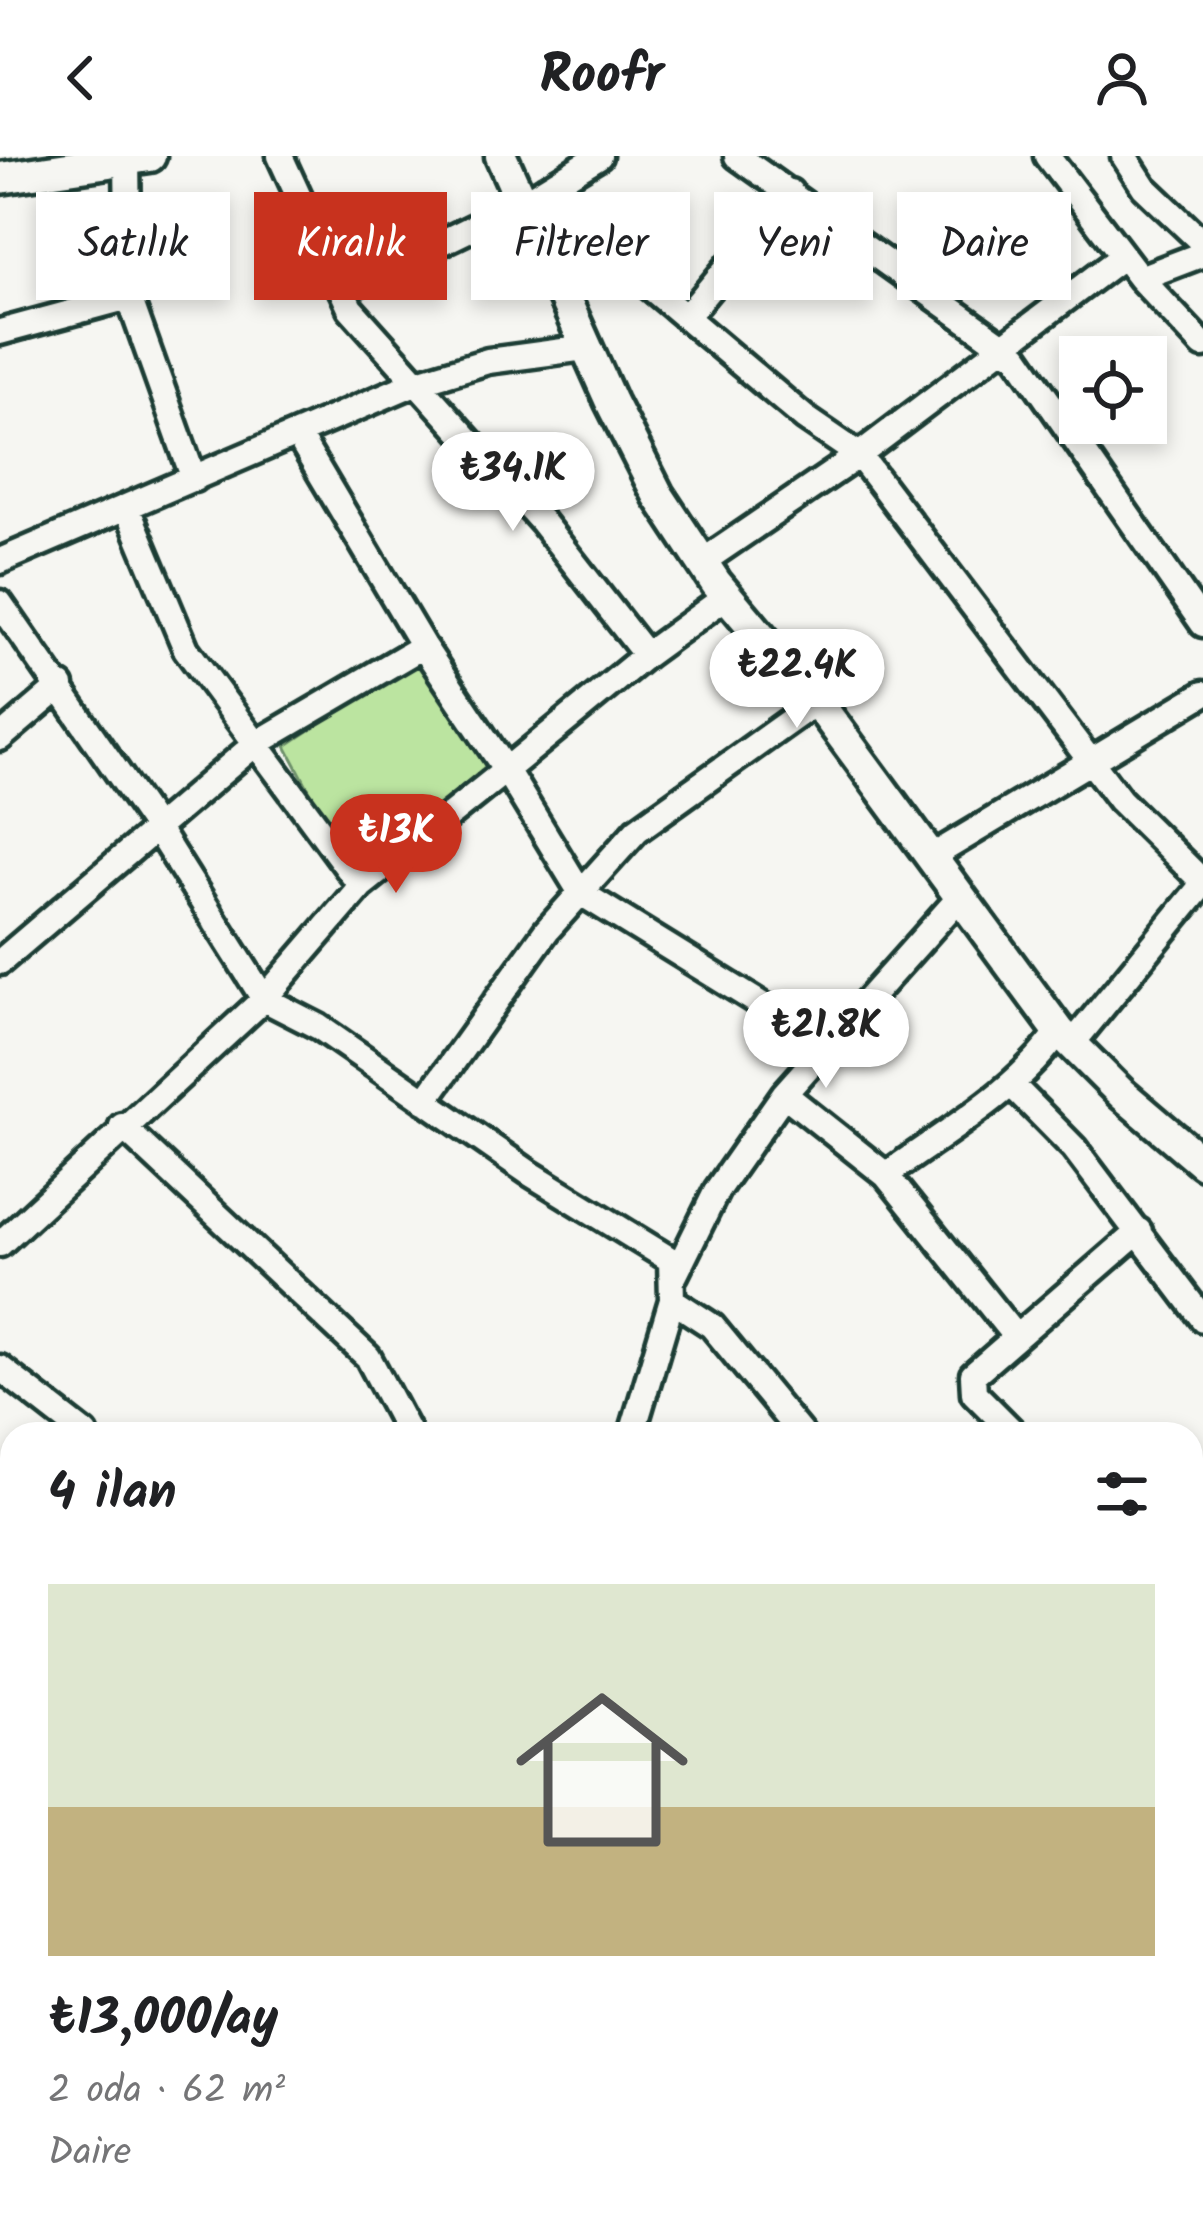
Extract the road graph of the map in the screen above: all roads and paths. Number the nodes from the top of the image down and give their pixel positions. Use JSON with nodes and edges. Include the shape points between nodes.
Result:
{"nodes":[{"id":1,"x":280,"y":156,"type":"edge"},
{"id":2,"x":501,"y":156,"type":"edge"},
{"id":3,"x":599,"y":156,"type":"edge"},
{"id":4,"x":737,"y":156,"type":"edge"},
{"id":5,"x":1047,"y":156,"type":"edge"},
{"id":6,"x":1124,"y":156,"type":"edge"},
{"id":7,"x":139,"y":158,"type":"edge"},
{"id":8,"x":0,"y":178,"type":"edge"},
{"id":9,"x":137,"y":192,"type":"edge"},
{"id":10,"x":297,"y":192,"type":"edge"},
{"id":11,"x":528,"y":192,"type":"edge"},
{"id":12,"x":540,"y":192,"type":"edge"},
{"id":13,"x":790,"y":192,"type":"edge"},
{"id":14,"x":1203,"y":243,"type":"edge"},
{"id":15,"x":873,"y":251,"type":"edge"},
{"id":16,"x":1203,"y":254,"type":"edge"},
{"id":17,"x":1123,"y":256,"type":"junction"},
{"id":18,"x":1141,"y":278,"type":"junction"},
{"id":19,"x":714,"y":283,"type":"edge"},
{"id":20,"x":115,"y":300,"type":"edge"},
{"id":21,"x":130,"y":300,"type":"edge"},
{"id":22,"x":349,"y":300,"type":"edge"},
{"id":23,"x":568,"y":300,"type":"edge"},
{"id":24,"x":666,"y":300,"type":"edge"},
{"id":25,"x":686,"y":317,"type":"junction"},
{"id":26,"x":0,"y":332,"type":"edge"},
{"id":27,"x":1005,"y":345,"type":"junction"},
{"id":28,"x":1203,"y":345,"type":"edge"},
{"id":29,"x":585,"y":348,"type":"junction"},
{"id":30,"x":415,"y":383,"type":"junction"},
{"id":31,"x":298,"y":434,"type":"junction"},
{"id":32,"x":859,"y":455,"type":"junction"},
{"id":33,"x":194,"y":479,"type":"junction"},
{"id":34,"x":127,"y":508,"type":"junction"},
{"id":35,"x":0,"y":561,"type":"edge"},
{"id":36,"x":702,"y":562,"type":"junction"},
{"id":37,"x":727,"y":596,"type":"junction"},
{"id":38,"x":0,"y":603,"type":"edge"},
{"id":39,"x":1203,"y":624,"type":"edge"},
{"id":40,"x":423,"y":646,"type":"junction"},
{"id":41,"x":646,"y":655,"type":"junction"},
{"id":42,"x":61,"y":686,"type":"junction"},
{"id":43,"x":1203,"y":694,"type":"edge"},
{"id":44,"x":816,"y":702,"type":"junction"},
{"id":45,"x":0,"y":738,"type":"edge"},
{"id":46,"x":254,"y":745,"type":"junction"},
{"id":47,"x":1089,"y":761,"type":"junction"},
{"id":48,"x":506,"y":770,"type":"junction"},
{"id":49,"x":157,"y":829,"type":"junction"},
{"id":50,"x":931,"y":857,"type":"junction"},
{"id":51,"x":1203,"y":883,"type":"edge"},
{"id":52,"x":361,"y":886,"type":"junction"},
{"id":53,"x":581,"y":892,"type":"junction"},
{"id":54,"x":961,"y":897,"type":"junction"},
{"id":55,"x":0,"y":962,"type":"edge"},
{"id":56,"x":264,"y":999,"type":"junction"},
{"id":57,"x":1066,"y":1037,"type":"junction"},
{"id":58,"x":827,"y":1045,"type":"junction"},
{"id":59,"x":1011,"y":1084,"type":"junction"},
{"id":60,"x":784,"y":1094,"type":"junction"},
{"id":61,"x":425,"y":1101,"type":"junction"},
{"id":62,"x":122,"y":1126,"type":"junction"},
{"id":63,"x":1203,"y":1163,"type":"edge"},
{"id":64,"x":886,"y":1175,"type":"junction"},
{"id":65,"x":1139,"y":1231,"type":"junction"},
{"id":66,"x":0,"y":1244,"type":"edge"},
{"id":67,"x":674,"y":1287,"type":"junction"},
{"id":68,"x":1203,"y":1318,"type":"edge"},
{"id":69,"x":1014,"y":1335,"type":"junction"},
{"id":70,"x":0,"y":1368,"type":"edge"},
{"id":71,"x":70,"y":1422,"type":"edge"},
{"id":72,"x":403,"y":1422,"type":"edge"},
{"id":73,"x":635,"y":1422,"type":"edge"},
{"id":74,"x":791,"y":1422,"type":"edge"},
{"id":75,"x":1005,"y":1422,"type":"edge"}],
"edges":[{"from":1,"to":10,"type":"street"},
{"from":2,"to":11,"type":"main road"},
{"from":3,"to":12,"type":"street"},
{"from":4,"to":13,"type":"street"},
{"from":5,"to":17,"type":"street"},
{"from":6,"to":14,"type":"street","via":[[1144,187]]},
{"from":7,"to":8,"type":"main road"},
{"from":7,"to":9,"type":"street"},
{"from":15,"to":27,"type":"street"},
{"from":16,"to":18,"type":"street"},
{"from":17,"to":18,"type":"street"},
{"from":17,"to":27,"type":"street"},
{"from":18,"to":28,"type":"street"},
{"from":19,"to":25,"type":"street"},
{"from":20,"to":26,"type":"street"},
{"from":21,"to":33,"type":"street"},
{"from":22,"to":30,"type":"street"},
{"from":23,"to":29,"type":"main road"},
{"from":24,"to":25,"type":"street"},
{"from":25,"to":32,"type":"street"},
{"from":27,"to":32,"type":"street"},
{"from":27,"to":39,"type":"street"},
{"from":29,"to":30,"type":"street","via":[[488,361]]},
{"from":29,"to":36,"type":"main road","via":[[658,495]]},
{"from":30,"to":31,"type":"street"},
{"from":30,"to":41,"type":"street","via":[[542,522]]},
{"from":31,"to":33,"type":"street"},
{"from":31,"to":40,"type":"street"},
{"from":32,"to":36,"type":"street"},
{"from":32,"to":47,"type":"street"},
{"from":33,"to":34,"type":"street"},
{"from":34,"to":35,"type":"street"},
{"from":34,"to":46,"type":"street","via":[[186,649]]},
{"from":36,"to":37,"type":"main road"},
{"from":37,"to":41,"type":"street"},
{"from":37,"to":44,"type":"main road"},
{"from":38,"to":42,"type":"street"},
{"from":40,"to":46,"type":"street"},
{"from":40,"to":48,"type":"street"},
{"from":41,"to":48,"type":"street"},
{"from":42,"to":45,"type":"street"},
{"from":42,"to":49,"type":"street"},
{"from":43,"to":47,"type":"street"},
{"from":44,"to":50,"type":"main road"},
{"from":44,"to":53,"type":"street","via":[[638,830]]},
{"from":46,"to":49,"type":"street"},
{"from":46,"to":52,"type":"street"},
{"from":47,"to":50,"type":"street"},
{"from":47,"to":51,"type":"street"},
{"from":48,"to":52,"type":"street"},
{"from":48,"to":53,"type":"street"},
{"from":49,"to":55,"type":"street"},
{"from":49,"to":56,"type":"street"},
{"from":50,"to":54,"type":"main road"},
{"from":51,"to":57,"type":"street"},
{"from":52,"to":56,"type":"street"},
{"from":53,"to":58,"type":"street"},
{"from":53,"to":61,"type":"street"},
{"from":54,"to":57,"type":"main road"},
{"from":54,"to":58,"type":"street"},
{"from":56,"to":61,"type":"street"},
{"from":56,"to":62,"type":"street"},
{"from":57,"to":59,"type":"street"},
{"from":57,"to":63,"type":"main road"},
{"from":58,"to":60,"type":"street"},
{"from":59,"to":64,"type":"street"},
{"from":59,"to":65,"type":"street"},
{"from":60,"to":64,"type":"street"},
{"from":60,"to":67,"type":"street","via":[[717,1190]]},
{"from":61,"to":67,"type":"street","via":[[671,1260]]},
{"from":62,"to":66,"type":"street"},
{"from":62,"to":72,"type":"street","via":[[368,1357]]},
{"from":64,"to":69,"type":"street"},
{"from":65,"to":68,"type":"street"},
{"from":65,"to":69,"type":"street"},
{"from":67,"to":73,"type":"street"},
{"from":67,"to":74,"type":"street"},
{"from":69,"to":75,"type":"street","via":[[972,1384]]},
{"from":70,"to":71,"type":"street"}]}
